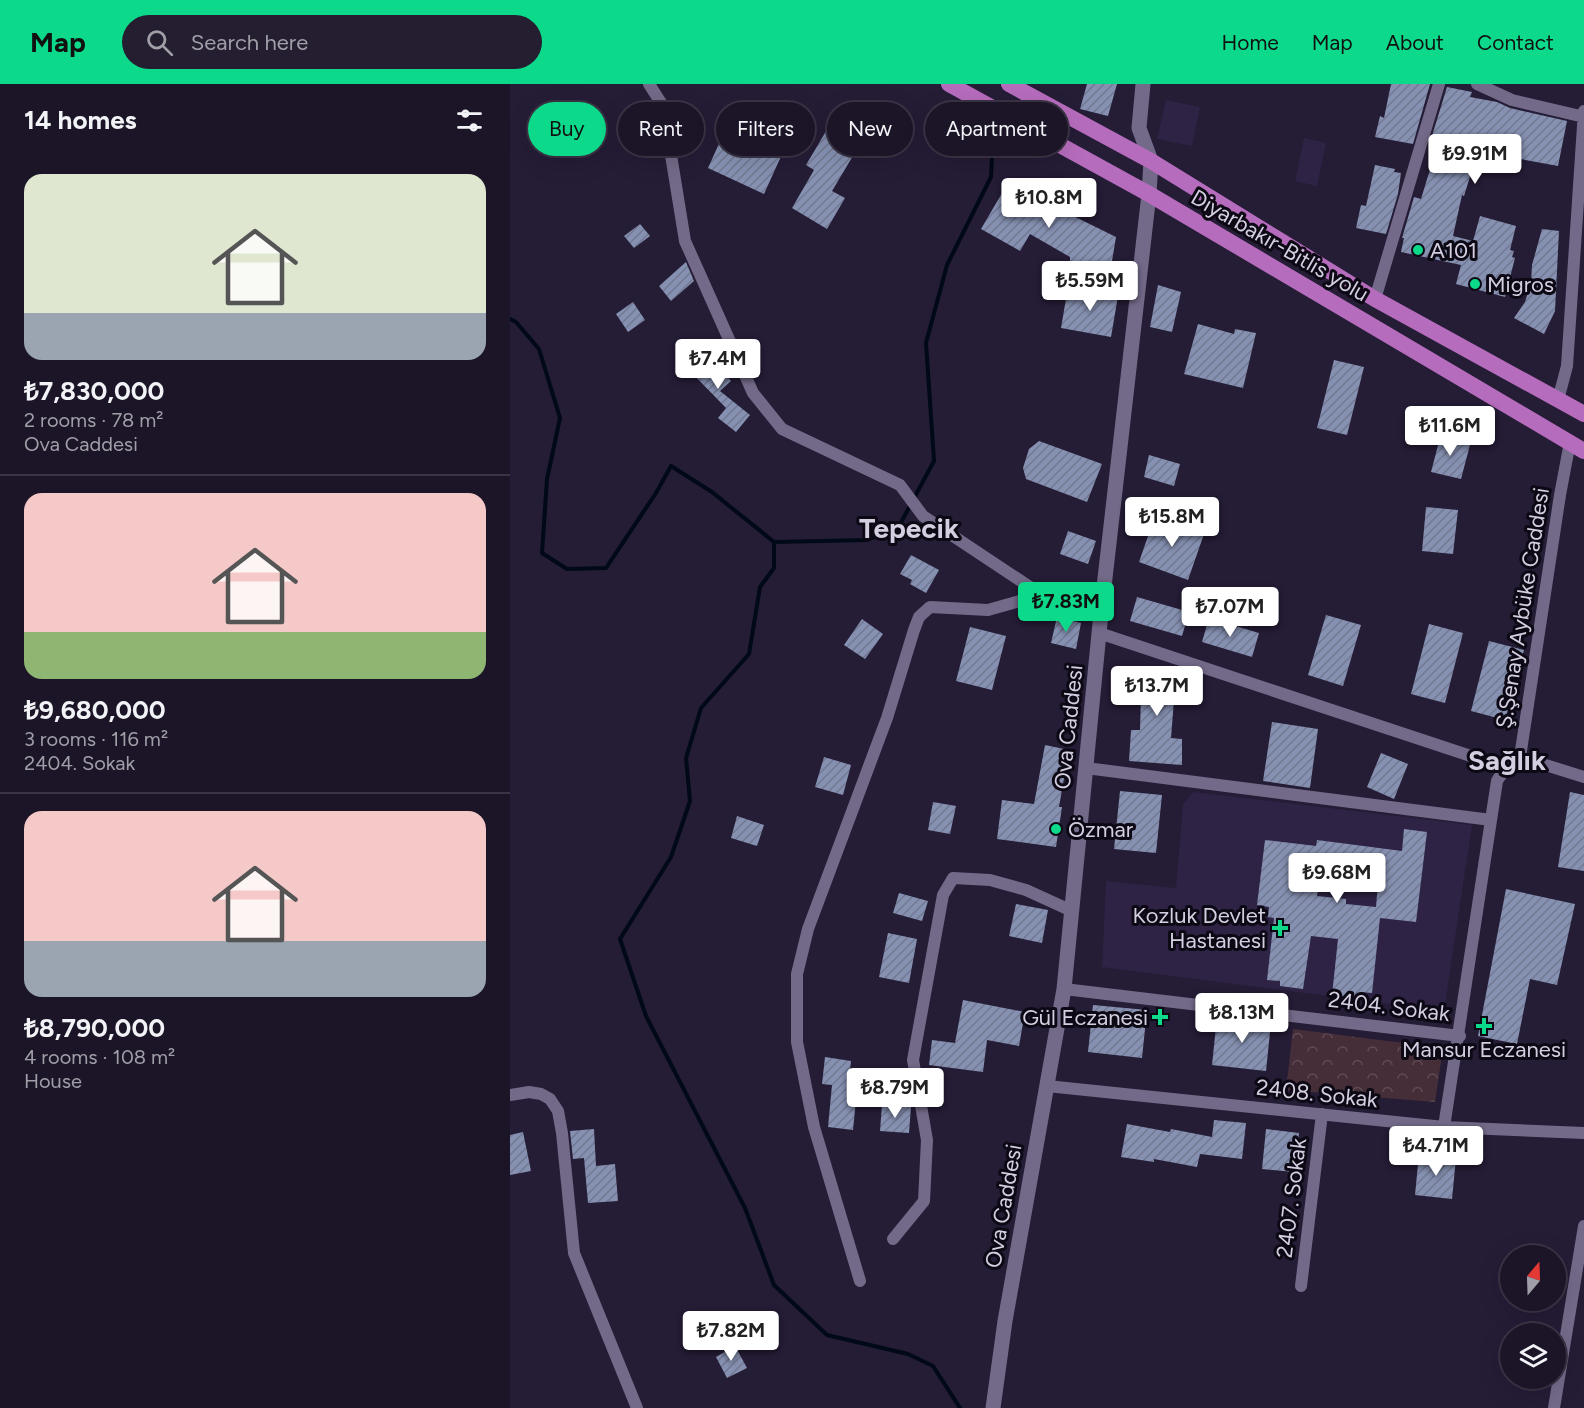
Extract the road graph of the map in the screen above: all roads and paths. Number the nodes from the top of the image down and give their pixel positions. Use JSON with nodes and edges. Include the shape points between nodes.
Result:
{"nodes":[{"id":1,"x":649,"y":84,"type":"edge"},
{"id":2,"x":949,"y":84,"type":"edge"},
{"id":3,"x":1009,"y":84,"type":"edge"},
{"id":4,"x":1143,"y":84,"type":"edge"},
{"id":5,"x":1439,"y":84,"type":"edge"},
{"id":6,"x":1477,"y":84,"type":"edge"},
{"id":7,"x":1584,"y":111,"type":"edge"},
{"id":8,"x":1584,"y":117,"type":"edge"},
{"id":9,"x":1582,"y":158,"type":"edge"},
{"id":10,"x":1151,"y":161,"type":"junction"},
{"id":11,"x":1149,"y":194,"type":"junction"},
{"id":12,"x":1375,"y":299,"type":"junction"},
{"id":13,"x":1558,"y":400,"type":"junction"},
{"id":14,"x":1584,"y":414,"type":"edge"},
{"id":15,"x":1577,"y":447,"type":"edge"},
{"id":16,"x":1049,"y":600,"type":"junction"},
{"id":17,"x":1101,"y":613,"type":"junction"},
{"id":18,"x":1100,"y":633,"type":"junction"},
{"id":19,"x":1520,"y":757,"type":"junction"},
{"id":20,"x":1086,"y":768,"type":"junction"},
{"id":21,"x":1510,"y":769,"type":"junction"},
{"id":22,"x":1584,"y":777,"type":"edge"},
{"id":23,"x":1491,"y":820,"type":"junction"},
{"id":24,"x":1072,"y":911,"type":"junction"},
{"id":25,"x":1064,"y":989,"type":"junction"},
{"id":26,"x":1460,"y":1036,"type":"junction"},
{"id":27,"x":1047,"y":1086,"type":"junction"},
{"id":28,"x":510,"y":1095,"type":"edge"},
{"id":29,"x":1322,"y":1114,"type":"junction"},
{"id":30,"x":1444,"y":1127,"type":"junction"},
{"id":31,"x":1584,"y":1133,"type":"edge"},
{"id":32,"x":1584,"y":1226,"type":"edge"},
{"id":33,"x":893,"y":1239,"type":"dead end"},
{"id":34,"x":860,"y":1281,"type":"dead end"},
{"id":35,"x":1301,"y":1286,"type":"dead end"},
{"id":36,"x":637,"y":1408,"type":"edge"},
{"id":37,"x":993,"y":1408,"type":"edge"},
{"id":38,"x":1554,"y":1408,"type":"edge"}],
"edges":[{"from":1,"to":16,"type":"street","via":[[663,106],[685,241],[753,393],[782,429],[900,485],[923,516]]},
{"from":2,"to":11,"type":"highway","name":"Diyarbakır-Bitlis yolu"},
{"from":3,"to":10,"type":"highway","name":"Diyarbakır-Bitlis yolu"},
{"from":4,"to":10,"type":"street","name":"Ova Caddesi","via":[[1139,128]]},
{"from":5,"to":12,"type":"street"},
{"from":6,"to":8,"type":"street","via":[[1512,100]]},
{"from":7,"to":8,"type":"street"},
{"from":8,"to":9,"type":"street"},
{"from":9,"to":13,"type":"street","via":[[1567,366]]},
{"from":10,"to":11,"type":"street","name":"Ova Caddesi"},
{"from":10,"to":12,"type":"highway","name":"Diyarbakır-Bitlis yolu"},
{"from":11,"to":15,"type":"highway","name":"Diyarbakır-Bitlis yolu"},
{"from":11,"to":17,"type":"street","name":"Ova Caddesi"},
{"from":12,"to":13,"type":"highway","name":"Diyarbakır-Bitlis yolu"},
{"from":13,"to":14,"type":"highway","name":"Diyarbakır-Bitlis yolu"},
{"from":15,"to":19,"type":"street","name":"Ş.Şenay Aybüke Caddesi","via":[[1560,495]]},
{"from":16,"to":17,"type":"street"},
{"from":16,"to":34,"type":"street","via":[[1023,600],[988,610],[930,607],[919,617],[887,718],[808,929],[797,974],[797,1042],[814,1127]]},
{"from":17,"to":18,"type":"street","name":"Ova Caddesi"},
{"from":18,"to":20,"type":"street","name":"Ova Caddesi"},
{"from":18,"to":21,"type":"street"},
{"from":19,"to":21,"type":"street","name":"Ş.Şenay Aybüke Caddesi"},
{"from":19,"to":22,"type":"street"},
{"from":20,"to":23,"type":"street"},
{"from":20,"to":24,"type":"street","name":"Ova Caddesi"},
{"from":21,"to":23,"type":"street","name":"Ş.Şenay Aybüke Caddesi","via":[[1497,781]]},
{"from":23,"to":26,"type":"street","name":"Ş.Şenay Aybüke Caddesi"},
{"from":24,"to":25,"type":"street","name":"Ova Caddesi"},
{"from":24,"to":33,"type":"street","via":[[1026,890],[990,880],[953,878],[943,896],[913,1060],[927,1140],[924,1202]]},
{"from":25,"to":26,"type":"street","name":"2404. Sokak"},
{"from":25,"to":27,"type":"street","name":"Ova Caddesi"},
{"from":26,"to":30,"type":"street","name":"Ş.Şenay Aybüke Caddesi"},
{"from":27,"to":29,"type":"street","name":"2408. Sokak"},
{"from":27,"to":37,"type":"street","name":"Ova Caddesi"},
{"from":28,"to":36,"type":"street","via":[[541,1094],[558,1111],[574,1253]]},
{"from":29,"to":30,"type":"street","name":"2408. Sokak"},
{"from":29,"to":35,"type":"street","name":"2407. Sokak"},
{"from":30,"to":31,"type":"street","name":"2408. Sokak"},
{"from":32,"to":38,"type":"street"}]}
